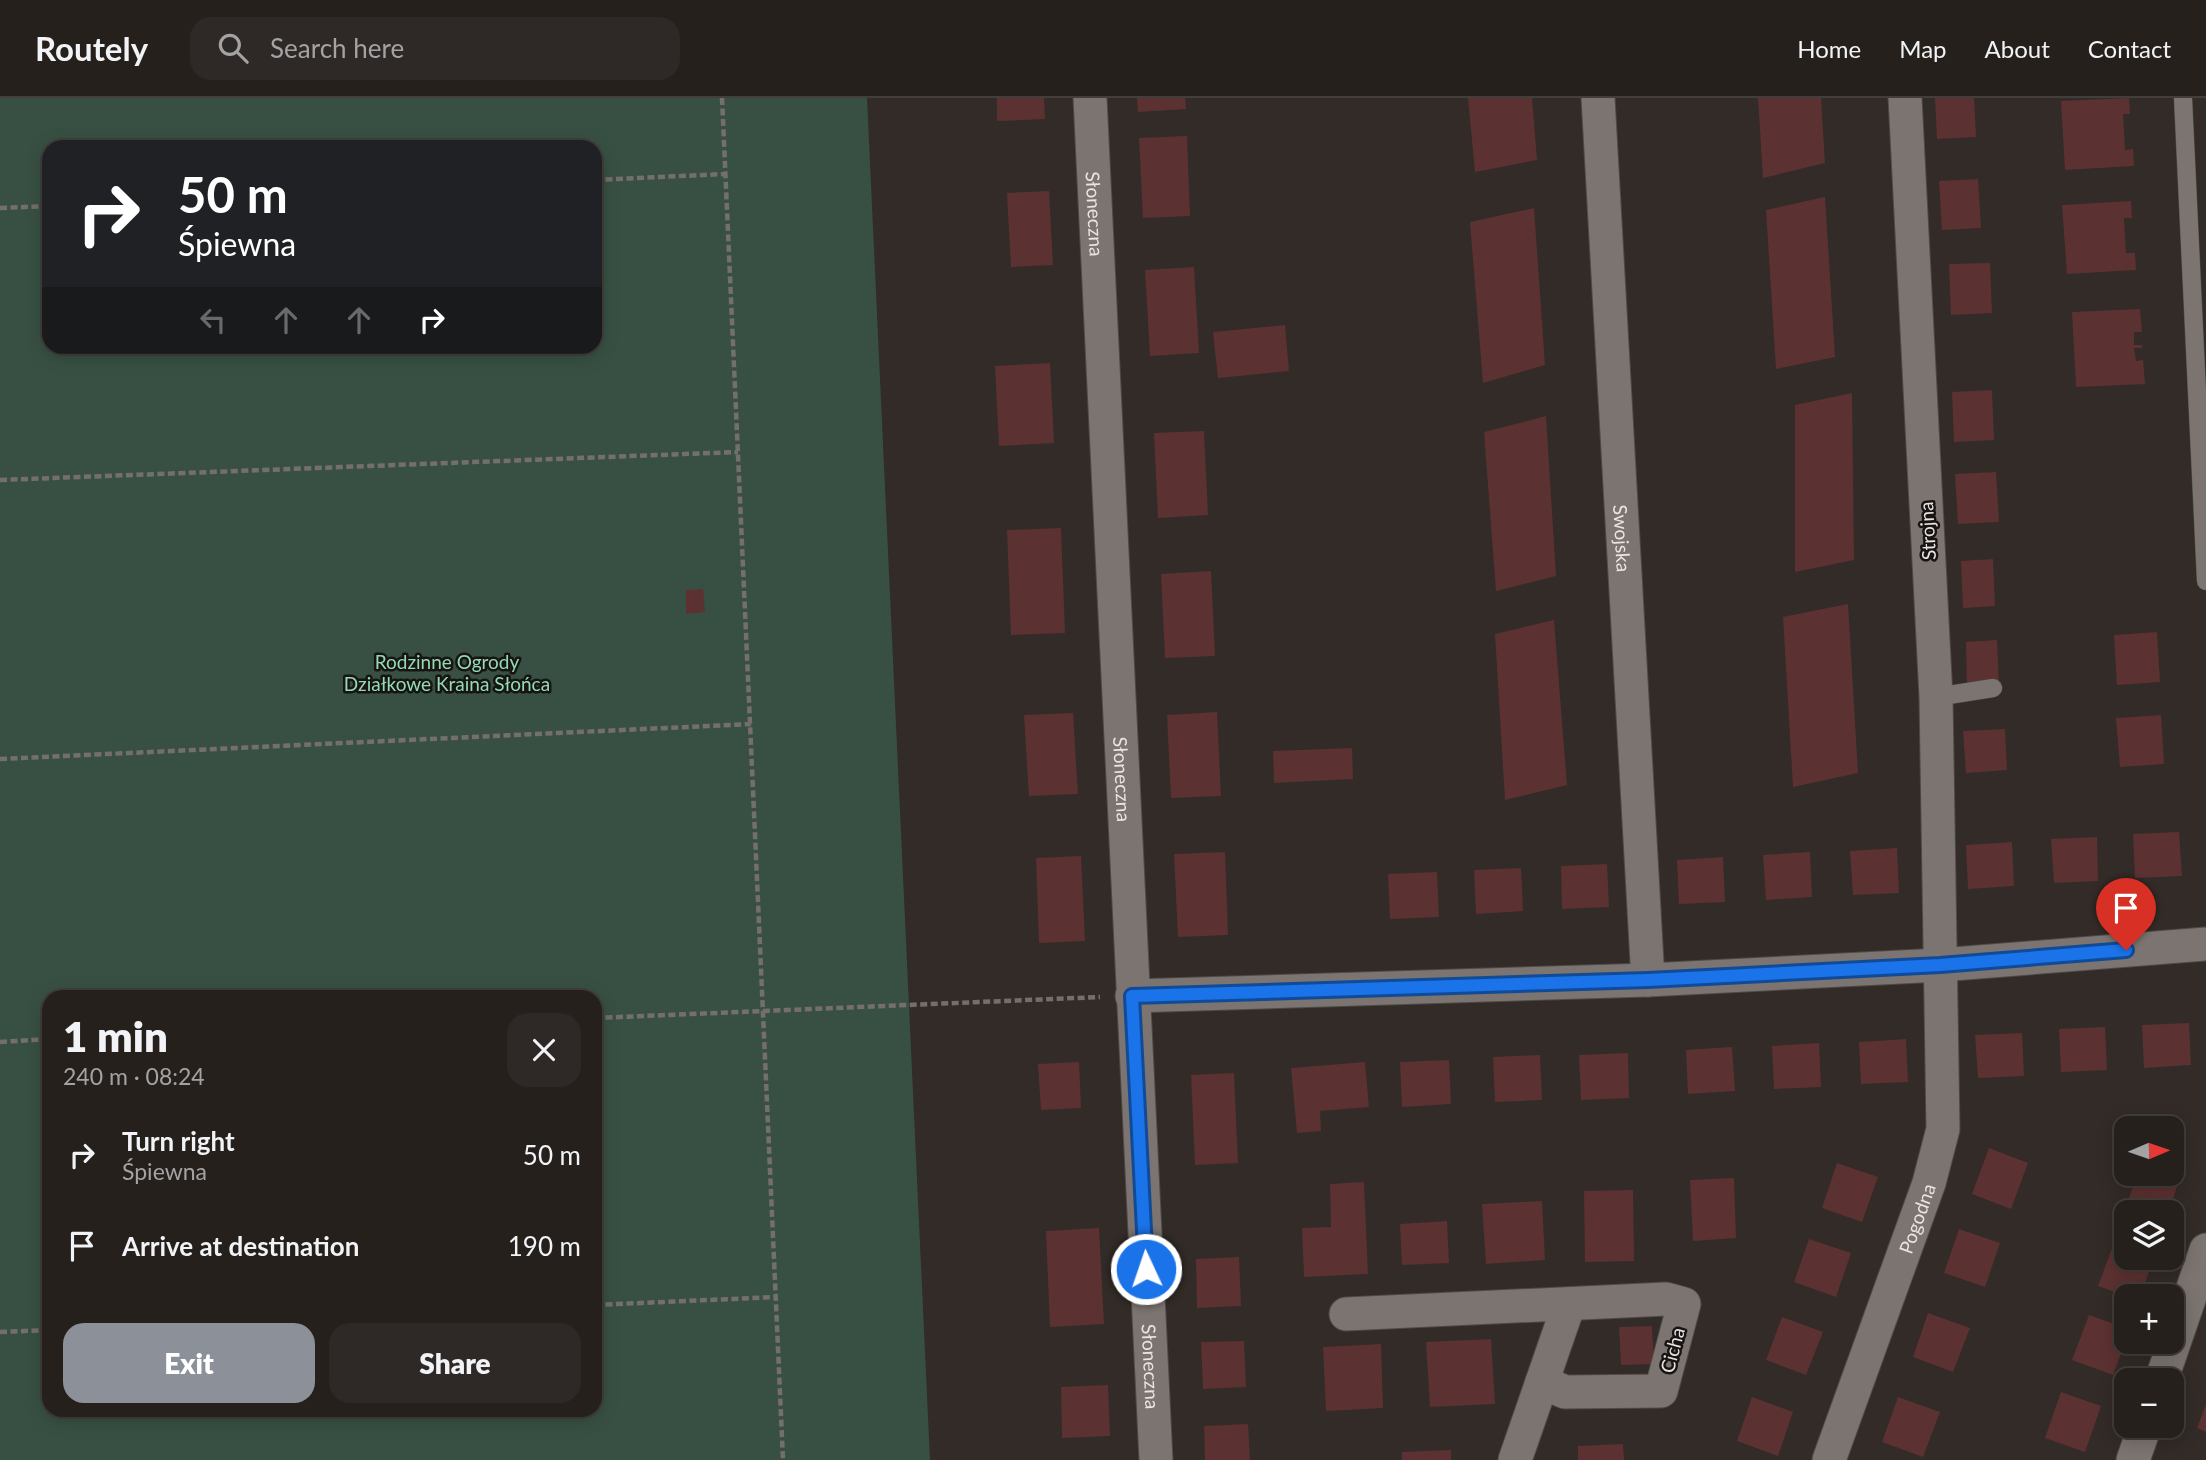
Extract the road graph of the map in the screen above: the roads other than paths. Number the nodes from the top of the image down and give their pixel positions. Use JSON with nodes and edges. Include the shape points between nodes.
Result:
{"nodes":[{"id":1,"x":1090,"y":98,"type":"edge"},
{"id":2,"x":1598,"y":98,"type":"edge"},
{"id":3,"x":1905,"y":98,"type":"edge"},
{"id":4,"x":2183,"y":98,"type":"edge"},
{"id":5,"x":2206,"y":581,"type":"edge"},
{"id":6,"x":1993,"y":688,"type":"dead end"},
{"id":7,"x":1936,"y":697,"type":"junction"},
{"id":8,"x":2206,"y":944,"type":"edge"},
{"id":9,"x":1940,"y":965,"type":"junction"},
{"id":10,"x":1648,"y":980,"type":"junction"},
{"id":11,"x":1132,"y":996,"type":"junction"},
{"id":12,"x":2206,"y":1250,"type":"edge"},
{"id":13,"x":1569,"y":1304,"type":"junction"},
{"id":14,"x":1346,"y":1314,"type":"dead end"},
{"id":15,"x":2165,"y":1368,"type":"edge"},
{"id":16,"x":1542,"y":1382,"type":"junction"},
{"id":17,"x":2141,"y":1438,"type":"edge"},
{"id":18,"x":1156,"y":1460,"type":"edge"},
{"id":19,"x":1515,"y":1460,"type":"edge"},
{"id":20,"x":1829,"y":1460,"type":"edge"},
{"id":21,"x":2133,"y":1460,"type":"edge"}],
"edges":[{"from":1,"to":11,"type":"street","name":"Słoneczna"},
{"from":2,"to":10,"type":"street","name":"Swojska"},
{"from":3,"to":7,"type":"street","name":"Strojna"},
{"from":4,"to":5,"type":"lane"},
{"from":6,"to":7,"type":"lane"},
{"from":7,"to":9,"type":"street","name":"Strojna"},
{"from":8,"to":9,"type":"street"},
{"from":9,"to":10,"type":"street"},
{"from":9,"to":20,"type":"street","name":"Pogodna","via":[[1943,1129],[1929,1183]]},
{"from":10,"to":11,"type":"street"},
{"from":11,"to":18,"type":"street","name":"Słoneczna"},
{"from":12,"to":15,"type":"street"},
{"from":13,"to":14,"type":"street","name":"Cicha"},
{"from":13,"to":16,"type":"street"},
{"from":13,"to":16,"type":"street","name":"Cicha","via":[[1666,1299],[1684,1304],[1661,1391],[1565,1392]]},
{"from":16,"to":19,"type":"street"},
{"from":17,"to":21,"type":"street"}]}
